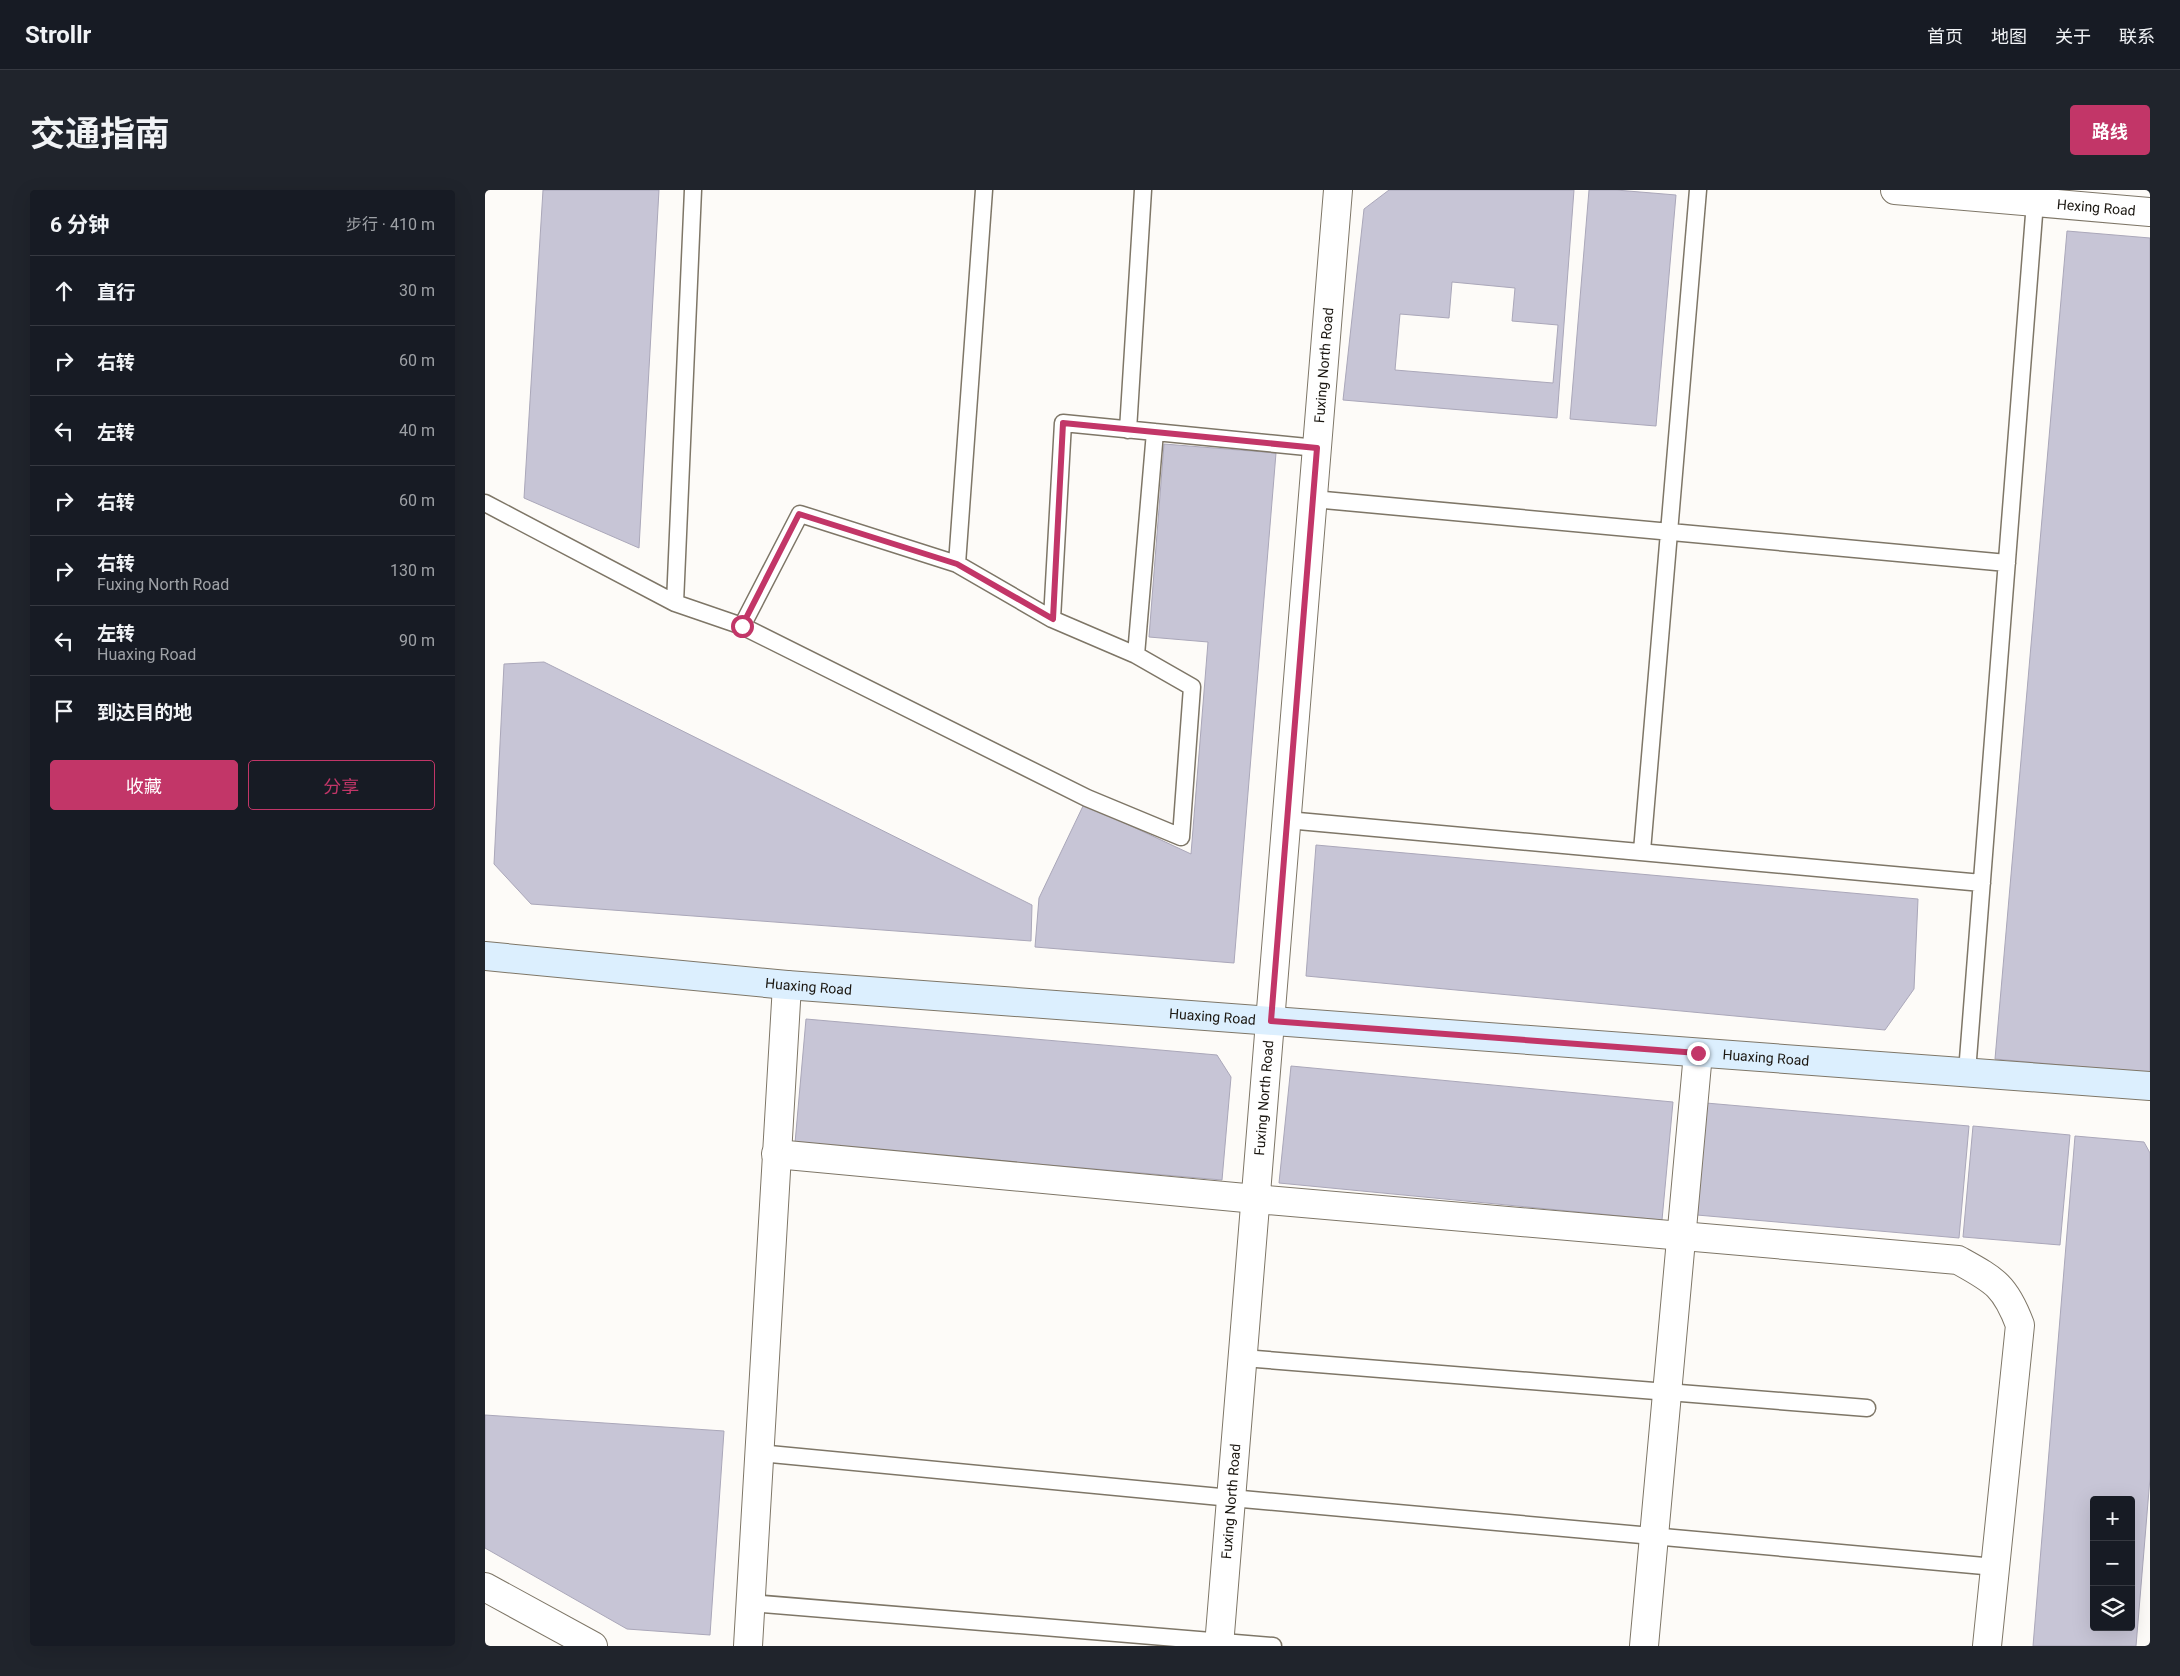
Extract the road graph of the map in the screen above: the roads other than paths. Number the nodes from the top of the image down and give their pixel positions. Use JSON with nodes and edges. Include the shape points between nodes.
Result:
{"nodes":[{"id":1,"x":693,"y":190,"type":"edge"},
{"id":2,"x":984,"y":190,"type":"edge"},
{"id":3,"x":1143,"y":190,"type":"edge"},
{"id":4,"x":1338,"y":190,"type":"edge"},
{"id":5,"x":1698,"y":190,"type":"edge"},
{"id":6,"x":1895,"y":190,"type":"edge"},
{"id":7,"x":1937,"y":192,"type":"edge"},
{"id":8,"x":2035,"y":202,"type":"junction"},
{"id":9,"x":2150,"y":212,"type":"edge"},
{"id":10,"x":1128,"y":430,"type":"junction"},
{"id":11,"x":1155,"y":432,"type":"junction"},
{"id":12,"x":1317,"y":448,"type":"junction"},
{"id":13,"x":1313,"y":499,"type":"junction"},
{"id":14,"x":485,"y":503,"type":"edge"},
{"id":15,"x":1669,"y":532,"type":"junction"},
{"id":16,"x":2007,"y":563,"type":"junction"},
{"id":17,"x":957,"y":564,"type":"junction"},
{"id":18,"x":675,"y":603,"type":"junction"},
{"id":19,"x":1053,"y":619,"type":"junction"},
{"id":20,"x":742,"y":626,"type":"junction"},
{"id":21,"x":1135,"y":655,"type":"junction"},
{"id":22,"x":1287,"y":820,"type":"junction"},
{"id":23,"x":1642,"y":851,"type":"junction"},
{"id":24,"x":1981,"y":882,"type":"junction"},
{"id":25,"x":485,"y":956,"type":"edge"},
{"id":26,"x":787,"y":985,"type":"junction"},
{"id":27,"x":1271,"y":1021,"type":"junction"},
{"id":28,"x":1698,"y":1053,"type":"junction"},
{"id":29,"x":1967,"y":1072,"type":"junction"},
{"id":30,"x":2150,"y":1086,"type":"edge"},
{"id":31,"x":776,"y":1154,"type":"junction"},
{"id":32,"x":1256,"y":1200,"type":"junction"},
{"id":33,"x":1681,"y":1236,"type":"junction"},
{"id":34,"x":1243,"y":1358,"type":"junction"},
{"id":35,"x":1667,"y":1391,"type":"junction"},
{"id":36,"x":1867,"y":1408,"type":"dead end"},
{"id":37,"x":759,"y":1453,"type":"junction"},
{"id":38,"x":1231,"y":1498,"type":"junction"},
{"id":39,"x":1654,"y":1536,"type":"junction"},
{"id":40,"x":1995,"y":1567,"type":"junction"},
{"id":41,"x":485,"y":1587,"type":"edge"},
{"id":42,"x":751,"y":1603,"type":"junction"},
{"id":43,"x":1219,"y":1644,"type":"edge"},
{"id":44,"x":593,"y":1646,"type":"edge"},
{"id":45,"x":748,"y":1646,"type":"edge"},
{"id":46,"x":1273,"y":1646,"type":"edge"},
{"id":47,"x":1644,"y":1646,"type":"edge"},
{"id":48,"x":1987,"y":1646,"type":"edge"}],
"edges":[{"from":1,"to":18,"type":"lane"},
{"from":2,"to":17,"type":"lane"},
{"from":3,"to":10,"type":"lane"},
{"from":4,"to":12,"type":"street","name":"Fuxing North Road"},
{"from":5,"to":15,"type":"lane"},
{"from":6,"to":7,"type":"street","name":"Hexing Road"},
{"from":7,"to":8,"type":"street","name":"Hexing Road"},
{"from":8,"to":9,"type":"street","name":"Hexing Road"},
{"from":8,"to":16,"type":"lane"},
{"from":10,"to":11,"type":"lane"},
{"from":10,"to":19,"type":"lane","via":[[1063,423]]},
{"from":11,"to":12,"type":"lane"},
{"from":11,"to":21,"type":"lane"},
{"from":12,"to":13,"type":"street","name":"Fuxing North Road"},
{"from":13,"to":15,"type":"lane"},
{"from":13,"to":22,"type":"street","name":"Fuxing North Road"},
{"from":14,"to":18,"type":"lane"},
{"from":15,"to":16,"type":"lane"},
{"from":15,"to":23,"type":"lane"},
{"from":16,"to":24,"type":"lane"},
{"from":17,"to":19,"type":"lane"},
{"from":17,"to":20,"type":"lane","via":[[799,514]]},
{"from":18,"to":20,"type":"lane"},
{"from":19,"to":21,"type":"lane"},
{"from":20,"to":21,"type":"lane","via":[[1087,798],[1181,836],[1192,687]]},
{"from":22,"to":23,"type":"lane"},
{"from":22,"to":27,"type":"street","name":"Fuxing North Road"},
{"from":23,"to":24,"type":"lane"},
{"from":24,"to":29,"type":"lane"},
{"from":25,"to":26,"type":"main road","name":"Huaxing Road"},
{"from":26,"to":27,"type":"main road","name":"Huaxing Road"},
{"from":26,"to":31,"type":"street"},
{"from":27,"to":28,"type":"main road","name":"Huaxing Road"},
{"from":27,"to":32,"type":"street","name":"Fuxing North Road"},
{"from":28,"to":29,"type":"main road","name":"Huaxing Road"},
{"from":28,"to":33,"type":"street"},
{"from":29,"to":30,"type":"main road","name":"Huaxing Road"},
{"from":31,"to":32,"type":"street"},
{"from":31,"to":37,"type":"street"},
{"from":32,"to":33,"type":"street"},
{"from":32,"to":34,"type":"street","name":"Fuxing North Road"},
{"from":33,"to":35,"type":"street"},
{"from":33,"to":40,"type":"street","via":[[1958,1260],[1991,1278],[2011,1301],[2020,1325]]},
{"from":34,"to":35,"type":"lane"},
{"from":34,"to":38,"type":"street","name":"Fuxing North Road"},
{"from":35,"to":36,"type":"lane"},
{"from":35,"to":39,"type":"street"},
{"from":37,"to":38,"type":"lane"},
{"from":37,"to":42,"type":"street"},
{"from":38,"to":39,"type":"lane"},
{"from":38,"to":43,"type":"street","name":"Fuxing North Road"},
{"from":39,"to":40,"type":"lane"},
{"from":39,"to":47,"type":"street"},
{"from":40,"to":48,"type":"street"},
{"from":41,"to":44,"type":"street"},
{"from":42,"to":43,"type":"lane"},
{"from":42,"to":45,"type":"street"},
{"from":43,"to":46,"type":"lane"}]}
